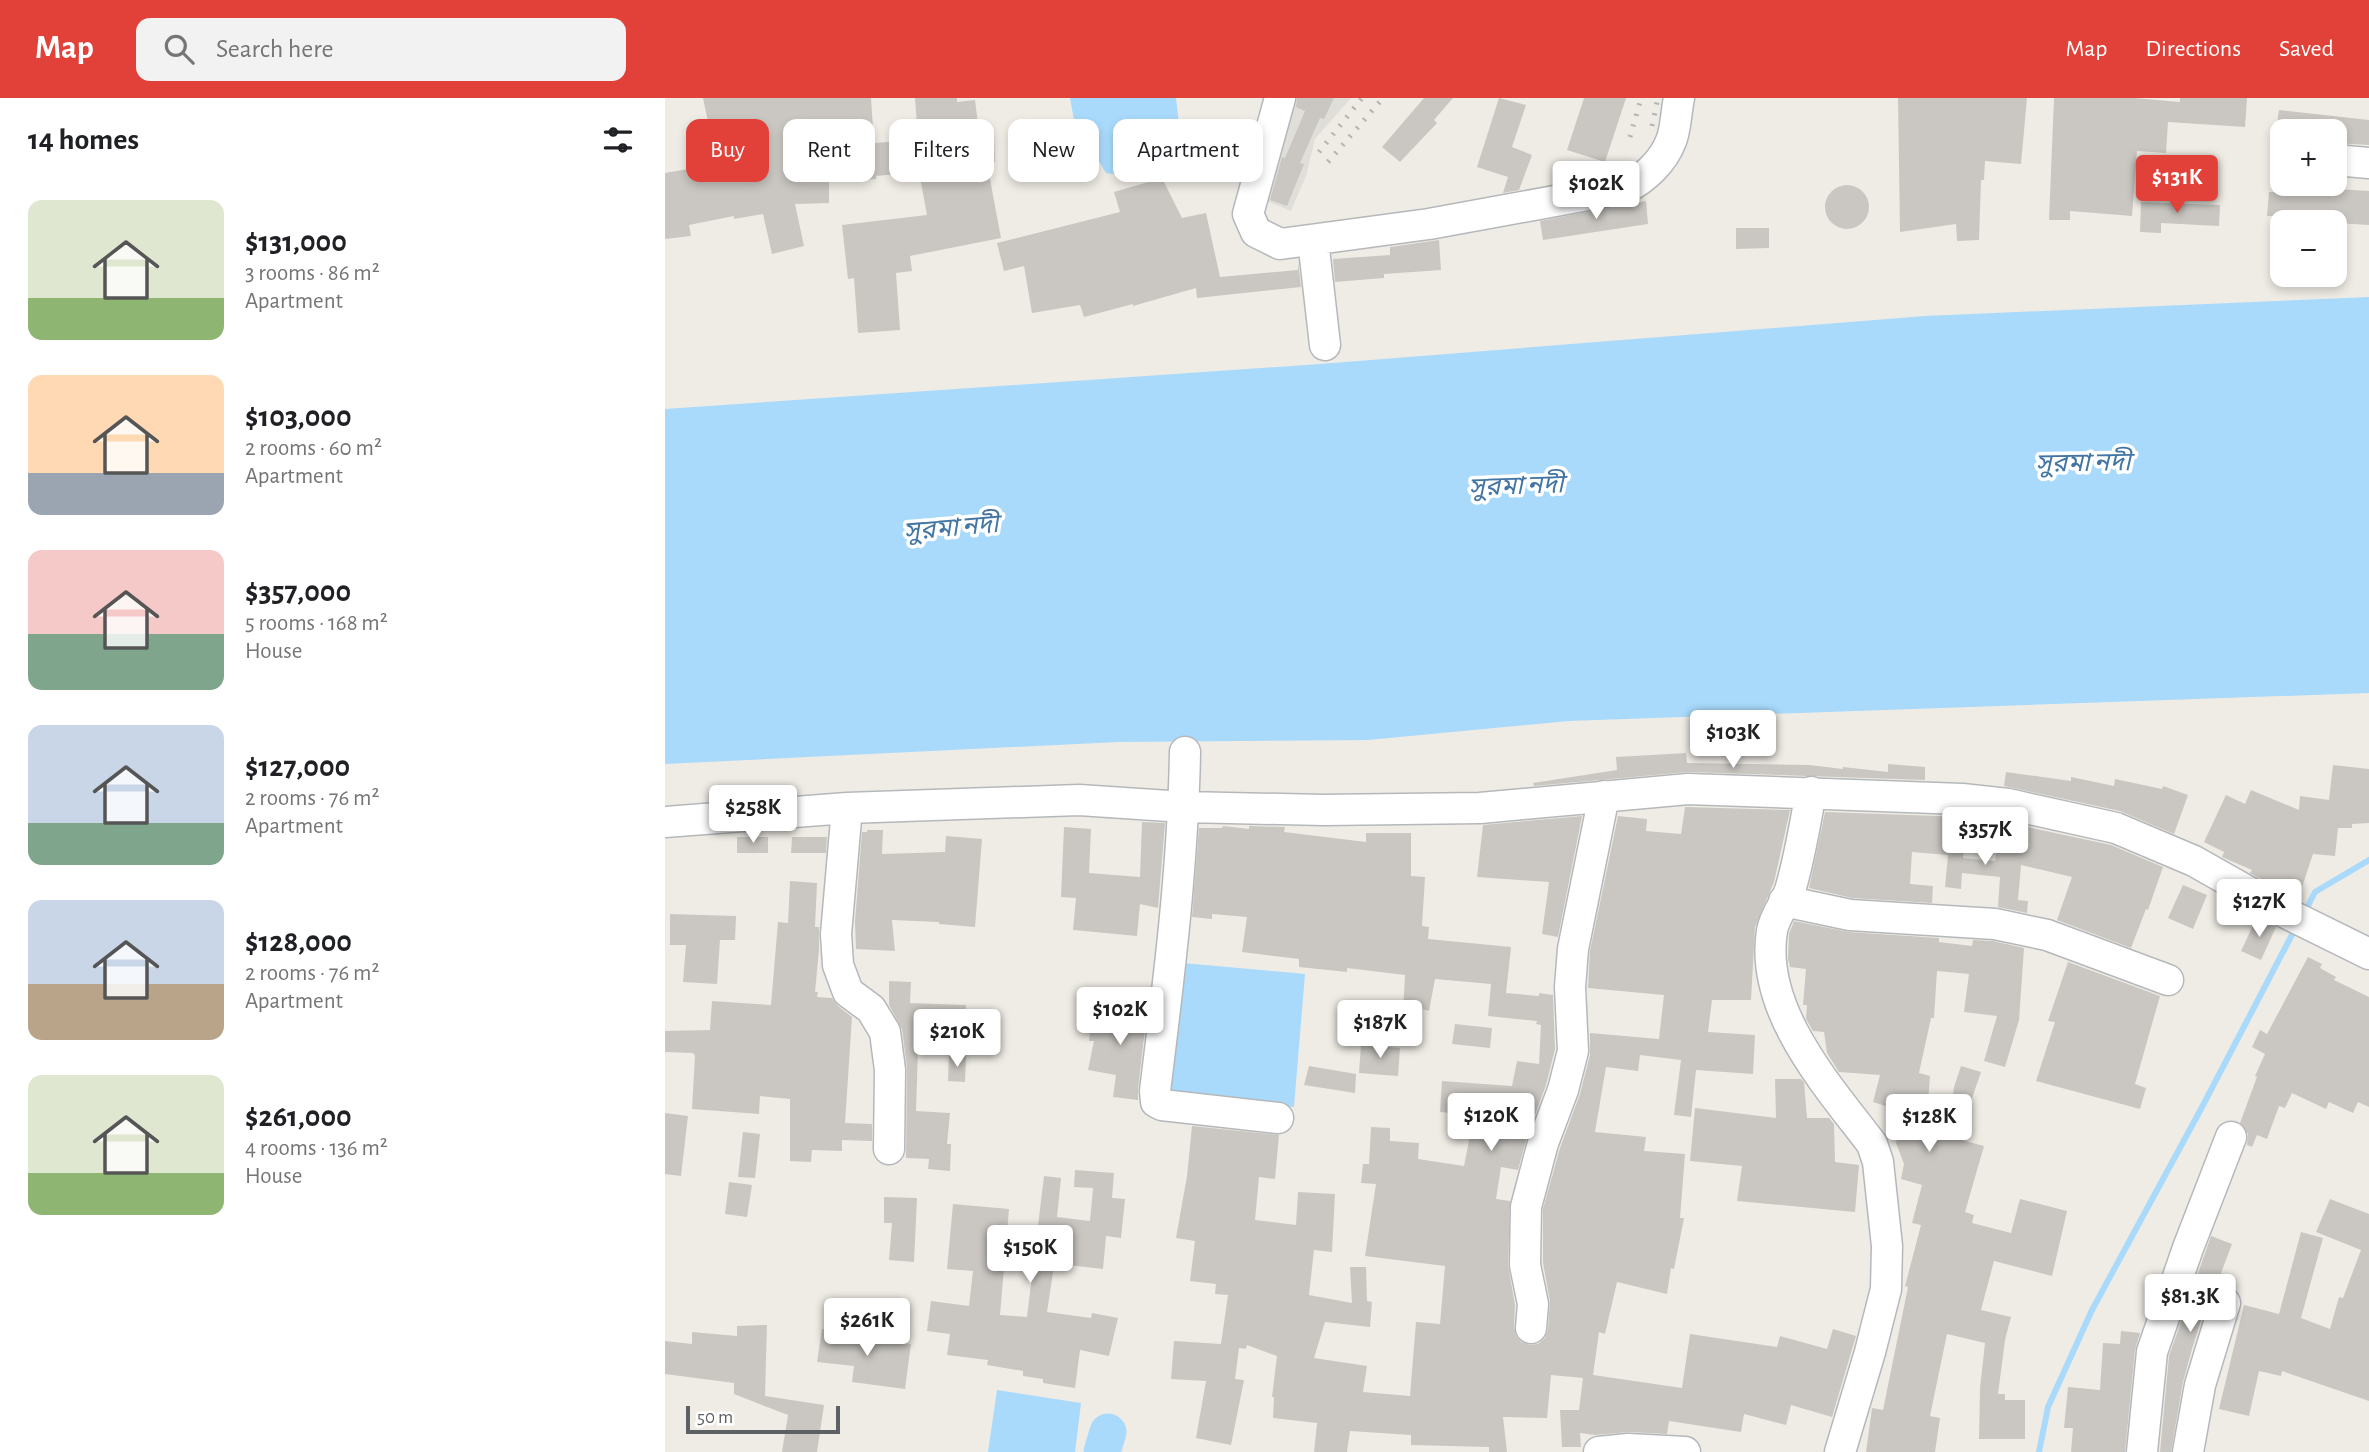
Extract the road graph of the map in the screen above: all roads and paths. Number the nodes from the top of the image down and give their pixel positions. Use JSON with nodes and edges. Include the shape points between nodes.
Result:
{"nodes":[{"id":1,"x":1279,"y":98,"type":"edge"},
{"id":2,"x":1679,"y":98,"type":"edge"},
{"id":3,"x":2347,"y":161,"type":"edge"},
{"id":4,"x":2369,"y":163,"type":"edge"},
{"id":5,"x":1313,"y":240,"type":"junction"},
{"id":6,"x":1325,"y":345,"type":"dead end"},
{"id":7,"x":1185,"y":752,"type":"dead end"},
{"id":8,"x":1811,"y":792,"type":"junction"},
{"id":9,"x":1604,"y":796,"type":"junction"},
{"id":10,"x":1184,"y":807,"type":"junction"},
{"id":11,"x":847,"y":808,"type":"junction"},
{"id":12,"x":665,"y":822,"type":"edge"},
{"id":13,"x":1784,"y":901,"type":"junction"},
{"id":14,"x":2369,"y":954,"type":"edge"},
{"id":15,"x":2168,"y":980,"type":"dead end"},
{"id":16,"x":1278,"y":1118,"type":"dead end"},
{"id":17,"x":2231,"y":1137,"type":"dead end"},
{"id":18,"x":889,"y":1149,"type":"dead end"},
{"id":19,"x":2225,"y":1303,"type":"dead end"},
{"id":20,"x":1531,"y":1328,"type":"dead end"},
{"id":21,"x":1599,"y":1452,"type":"edge"},
{"id":22,"x":1685,"y":1452,"type":"edge"},
{"id":23,"x":1840,"y":1452,"type":"edge"},
{"id":24,"x":2142,"y":1452,"type":"edge"},
{"id":25,"x":2188,"y":1452,"type":"edge"}],
"edges":[{"from":1,"to":5,"type":"street","via":[[1248,214],[1255,232],[1280,244]]},
{"from":2,"to":5,"type":"street","via":[[1671,142],[1654,167],[1626,188],[1429,225]]},
{"from":3,"to":4,"type":"street"},
{"from":5,"to":6,"type":"street"},
{"from":7,"to":10,"type":"street"},
{"from":8,"to":9,"type":"street","via":[[1688,789]]},
{"from":8,"to":13,"type":"street","via":[[1792,886]]},
{"from":8,"to":14,"type":"street","via":[[2008,804],[2116,828],[2195,861]]},
{"from":9,"to":10,"type":"street","via":[[1480,808]]},
{"from":9,"to":20,"type":"street","via":[[1573,948],[1573,1051],[1526,1208],[1525,1265],[1534,1304]]},
{"from":10,"to":11,"type":"street","via":[[1079,800]]},
{"from":10,"to":16,"type":"street","via":[[1156,1102]]},
{"from":11,"to":12,"type":"street"},
{"from":11,"to":18,"type":"street","via":[[835,934],[838,965],[848,992],[871,1009],[885,1032],[890,1070]]},
{"from":13,"to":15,"type":"street","via":[[1850,915],[1995,924],[2046,935]]},
{"from":13,"to":23,"type":"street","via":[[1772,932],[1771,965],[1778,998],[1805,1053],[1872,1144],[1887,1246],[1886,1289]]},
{"from":17,"to":24,"type":"street","via":[[2152,1352]]},
{"from":19,"to":25,"type":"street","via":[[2200,1385]]},
{"from":21,"to":22,"type":"street"}]}
